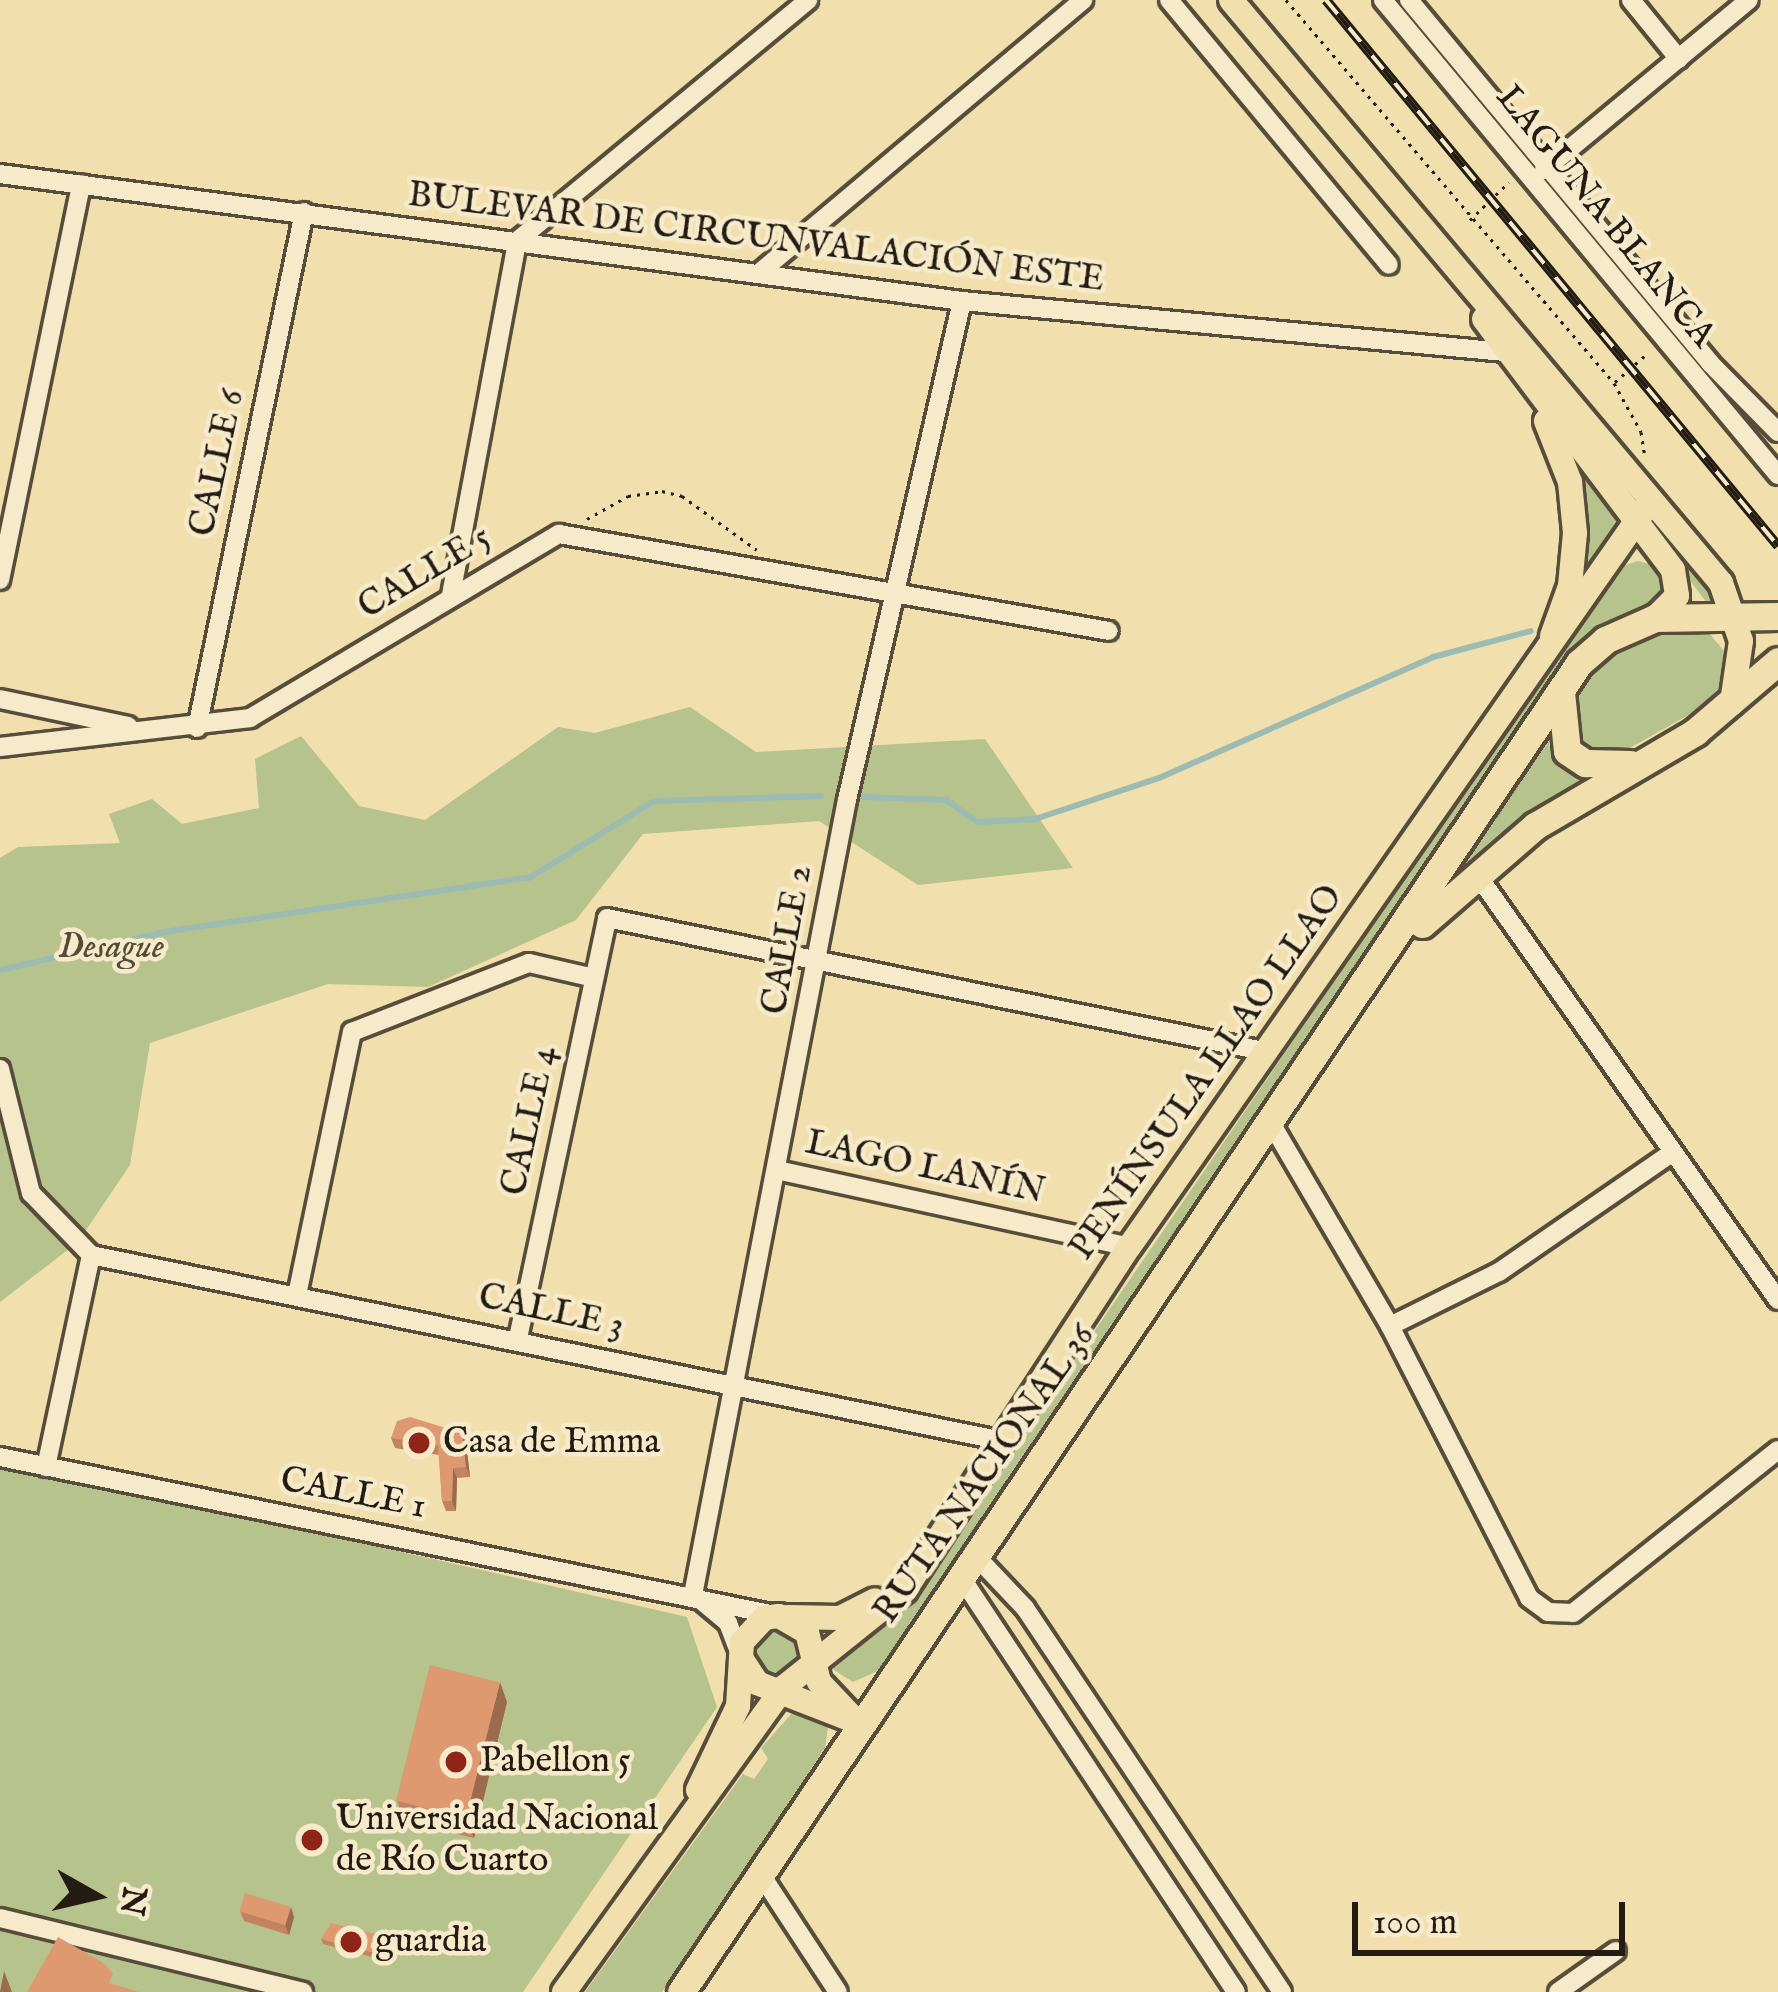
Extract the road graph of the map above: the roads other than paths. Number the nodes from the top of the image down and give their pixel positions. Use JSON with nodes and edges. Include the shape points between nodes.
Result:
{"nodes":[{"id":1,"x":808,"y":0,"type":"edge"},
{"id":2,"x":1083,"y":0,"type":"edge"},
{"id":3,"x":1169,"y":0,"type":"edge"},
{"id":4,"x":1231,"y":0,"type":"edge"},
{"id":5,"x":1383,"y":0,"type":"edge"},
{"id":6,"x":1409,"y":0,"type":"edge"},
{"id":7,"x":1631,"y":0,"type":"edge"},
{"id":8,"x":1749,"y":0,"type":"edge"},
{"id":9,"x":1679,"y":58,"type":"junction"},
{"id":10,"x":1552,"y":164,"type":"junction"},
{"id":11,"x":0,"y":174,"type":"edge"},
{"id":12,"x":1527,"y":174,"type":"junction"},
{"id":13,"x":80,"y":184,"type":"junction"},
{"id":14,"x":304,"y":212,"type":"junction"},
{"id":15,"x":518,"y":241,"type":"junction"},
{"id":16,"x":1447,"y":261,"type":"junction"},
{"id":17,"x":1388,"y":265,"type":"dead end"},
{"id":18,"x":759,"y":273,"type":"junction"},
{"id":19,"x":962,"y":301,"type":"junction"},
{"id":20,"x":1505,"y":352,"type":"junction"},
{"id":21,"x":1778,"y":432,"type":"edge"},
{"id":22,"x":1778,"y":475,"type":"edge"},
{"id":23,"x":1652,"y":500,"type":"junction"},
{"id":24,"x":1636,"y":523,"type":"junction"},
{"id":25,"x":0,"y":580,"type":"edge"},
{"id":26,"x":451,"y":595,"type":"junction"},
{"id":27,"x":896,"y":595,"type":"junction"},
{"id":28,"x":1734,"y":613,"type":"junction"},
{"id":29,"x":1778,"y":616,"type":"edge"},
{"id":30,"x":1655,"y":618,"type":"junction"},
{"id":31,"x":1108,"y":631,"type":"dead end"},
{"id":32,"x":1777,"y":663,"type":"edge"},
{"id":33,"x":1541,"y":666,"type":"junction"},
{"id":34,"x":1561,"y":692,"type":"junction"},
{"id":35,"x":0,"y":699,"type":"edge"},
{"id":36,"x":1731,"y":705,"type":"junction"},
{"id":37,"x":197,"y":728,"type":"junction"},
{"id":38,"x":151,"y":731,"type":"junction"},
{"id":39,"x":0,"y":747,"type":"edge"},
{"id":40,"x":1637,"y":764,"type":"junction"},
{"id":41,"x":1476,"y":873,"type":"junction"},
{"id":42,"x":820,"y":958,"type":"junction"},
{"id":43,"x":594,"y":978,"type":"junction"},
{"id":44,"x":1356,"y":1002,"type":"junction"},
{"id":45,"x":1263,"y":1051,"type":"junction"},
{"id":46,"x":0,"y":1069,"type":"edge"},
{"id":47,"x":1271,"y":1123,"type":"junction"},
{"id":48,"x":1673,"y":1151,"type":"junction"},
{"id":49,"x":777,"y":1170,"type":"junction"},
{"id":50,"x":1129,"y":1246,"type":"junction"},
{"id":51,"x":91,"y":1255,"type":"junction"},
{"id":52,"x":297,"y":1295,"type":"junction"},
{"id":53,"x":1778,"y":1300,"type":"edge"},
{"id":54,"x":1390,"y":1326,"type":"junction"},
{"id":55,"x":518,"y":1338,"type":"junction"},
{"id":56,"x":731,"y":1383,"type":"junction"},
{"id":57,"x":998,"y":1440,"type":"junction"},
{"id":58,"x":1778,"y":1450,"type":"edge"},
{"id":59,"x":0,"y":1457,"type":"edge"},
{"id":60,"x":46,"y":1467,"type":"junction"},
{"id":61,"x":943,"y":1527,"type":"junction"},
{"id":62,"x":966,"y":1564,"type":"junction"},
{"id":63,"x":693,"y":1594,"type":"junction"},
{"id":64,"x":779,"y":1616,"type":"junction"},
{"id":65,"x":741,"y":1658,"type":"junction"},
{"id":66,"x":811,"y":1660,"type":"junction"},
{"id":67,"x":784,"y":1687,"type":"junction"},
{"id":68,"x":857,"y":1722,"type":"junction"},
{"id":69,"x":685,"y":1820,"type":"junction"},
{"id":70,"x":760,"y":1873,"type":"junction"},
{"id":71,"x":0,"y":1918,"type":"edge"},
{"id":72,"x":1616,"y":1952,"type":"dead end"},
{"id":73,"x":303,"y":1992,"type":"edge"},
{"id":74,"x":564,"y":1992,"type":"edge"},
{"id":75,"x":681,"y":1992,"type":"edge"},
{"id":76,"x":838,"y":1992,"type":"edge"},
{"id":77,"x":1236,"y":1992,"type":"edge"},
{"id":78,"x":1282,"y":1992,"type":"edge"},
{"id":79,"x":1558,"y":1992,"type":"edge"}],
"edges":[{"from":1,"to":15,"type":"street","via":[[531,221]]},
{"from":2,"to":18,"type":"street"},
{"from":3,"to":17,"type":"street"},
{"from":4,"to":16,"type":"main road"},
{"from":5,"to":12,"type":"street","name":"LAGUNA BLANCA"},
{"from":6,"to":10,"type":"street","name":"LAGUNA BLANCA"},
{"from":7,"to":9,"type":"street"},
{"from":8,"to":9,"type":"street"},
{"from":9,"to":10,"type":"street"},
{"from":10,"to":12,"type":"street"},
{"from":10,"to":21,"type":"street","name":"LAGUNA BLANCA","via":[[1710,363]]},
{"from":11,"to":13,"type":"street","name":"BULEVAR DE CIRCUNVALACIÓN ESTE"},
{"from":12,"to":22,"type":"street","name":"LAGUNA BLANCA"},
{"from":13,"to":14,"type":"street","name":"BULEVAR DE CIRCUNVALACIÓN ESTE"},
{"from":13,"to":25,"type":"street"},
{"from":14,"to":15,"type":"street","name":"BULEVAR DE CIRCUNVALACIÓN ESTE"},
{"from":14,"to":37,"type":"street","name":"CALLE 6"},
{"from":15,"to":18,"type":"street","name":"BULEVAR DE CIRCUNVALACIÓN ESTE"},
{"from":15,"to":26,"type":"street"},
{"from":16,"to":20,"type":"main road"},
{"from":16,"to":23,"type":"main road"},
{"from":18,"to":19,"type":"street","name":"BULEVAR DE CIRCUNVALACIÓN ESTE"},
{"from":19,"to":20,"type":"street","name":"BULEVAR DE CIRCUNVALACIÓN ESTE"},
{"from":19,"to":27,"type":"street","name":"CALLE 2"},
{"from":20,"to":24,"type":"main road"},
{"from":20,"to":33,"type":"main road","name":"PENÍNSULA LLAO LLAO","via":[[1570,482],[1570,586]]},
{"from":23,"to":24,"type":"main road","name":"PENÍNSULA LLAO LLAO"},
{"from":23,"to":28,"type":"main road","via":[[1721,583]]},
{"from":24,"to":30,"type":"main road","via":[[1678,583],[1671,606]]},
{"from":24,"to":33,"type":"main road","name":"PENÍNSULA LLAO LLAO"},
{"from":26,"to":27,"type":"street","name":"CALLE 5","via":[[559,534]]},
{"from":26,"to":37,"type":"street","name":"CALLE 5","via":[[250,718]]},
{"from":27,"to":31,"type":"street"},
{"from":27,"to":42,"type":"street","name":"CALLE 2"},
{"from":28,"to":29,"type":"highway","name":"RUTA NACIONAL 36"},
{"from":28,"to":30,"type":"highway","name":"RUTA NACIONAL 36"},
{"from":28,"to":36,"type":"main road","via":[[1741,670]]},
{"from":30,"to":34,"type":"highway","name":"RUTA NACIONAL 36","via":[[1605,640]]},
{"from":32,"to":36,"type":"highway","name":"RUTA NACIONAL 36"},
{"from":33,"to":45,"type":"main road","name":"PENÍNSULA LLAO LLAO"},
{"from":34,"to":40,"type":"highway","via":[[1561,736],[1574,758]]},
{"from":34,"to":44,"type":"highway","name":"RUTA NACIONAL 36"},
{"from":35,"to":38,"type":"street"},
{"from":36,"to":40,"type":"highway","name":"RUTA NACIONAL 36"},
{"from":37,"to":38,"type":"street","name":"CALLE 5"},
{"from":38,"to":39,"type":"street","name":"CALLE 5"},
{"from":40,"to":41,"type":"highway","name":"RUTA NACIONAL 36"},
{"from":41,"to":44,"type":"highway","name":"RUTA NACIONAL 36","via":[[1438,904]]},
{"from":41,"to":48,"type":"street"},
{"from":42,"to":43,"type":"street","name":"CALLE 4","via":[[607,918]]},
{"from":42,"to":45,"type":"street"},
{"from":42,"to":49,"type":"street","name":"CALLE 2"},
{"from":43,"to":52,"type":"street","via":[[530,963],[352,1032]]},
{"from":43,"to":55,"type":"street","name":"CALLE 4"},
{"from":44,"to":47,"type":"highway","name":"RUTA NACIONAL 36"},
{"from":45,"to":50,"type":"main road","name":"PENÍNSULA LLAO LLAO"},
{"from":46,"to":51,"type":"street","via":[[32,1192]]},
{"from":47,"to":54,"type":"street"},
{"from":47,"to":62,"type":"highway","name":"RUTA NACIONAL 36"},
{"from":48,"to":53,"type":"street"},
{"from":48,"to":54,"type":"street","via":[[1499,1273]]},
{"from":49,"to":50,"type":"street","name":"LAGO LANÍN"},
{"from":49,"to":56,"type":"street","name":"CALLE 2"},
{"from":50,"to":57,"type":"main road","name":"PENÍNSULA LLAO LLAO"},
{"from":51,"to":52,"type":"street","name":"CALLE 3"},
{"from":51,"to":60,"type":"street"},
{"from":52,"to":55,"type":"street","name":"CALLE 3"},
{"from":54,"to":58,"type":"street","via":[[1529,1598],[1548,1612],[1573,1612]]},
{"from":55,"to":56,"type":"street","name":"CALLE 3"},
{"from":56,"to":57,"type":"street","name":"CALLE 3"},
{"from":56,"to":63,"type":"street","name":"CALLE 2"},
{"from":57,"to":61,"type":"main road","name":"PENÍNSULA LLAO LLAO"},
{"from":59,"to":60,"type":"street","name":"CALLE 1"},
{"from":60,"to":63,"type":"street","name":"CALLE 1"},
{"from":61,"to":64,"type":"main road","name":"PENÍNSULA LLAO LLAO","via":[[866,1607],[840,1618]]},
{"from":61,"to":66,"type":"main road","name":"PENÍNSULA LLAO LLAO","via":[[891,1607]]},
{"from":62,"to":68,"type":"highway","name":"RUTA NACIONAL 36"},
{"from":62,"to":77,"type":"street"},
{"from":62,"to":78,"type":"street","via":[[1025,1608]]},
{"from":63,"to":64,"type":"street","name":"CALLE 1"},
{"from":63,"to":65,"type":"street","via":[[728,1624]]},
{"from":64,"to":65,"type":"main road","via":[[750,1628]]},
{"from":64,"to":66,"type":"main road","via":[[807,1632]]},
{"from":65,"to":67,"type":"main road","via":[[757,1683]]},
{"from":65,"to":69,"type":"main road","via":[[738,1706]]},
{"from":66,"to":67,"type":"main road"},
{"from":66,"to":68,"type":"main road"},
{"from":67,"to":68,"type":"main road"},
{"from":67,"to":69,"type":"main road"},
{"from":68,"to":70,"type":"highway","name":"RUTA NACIONAL 36"},
{"from":69,"to":74,"type":"main road"},
{"from":70,"to":75,"type":"highway","name":"RUTA NACIONAL 36"},
{"from":70,"to":76,"type":"street"},
{"from":71,"to":73,"type":"street"},
{"from":72,"to":79,"type":"street"}]}
